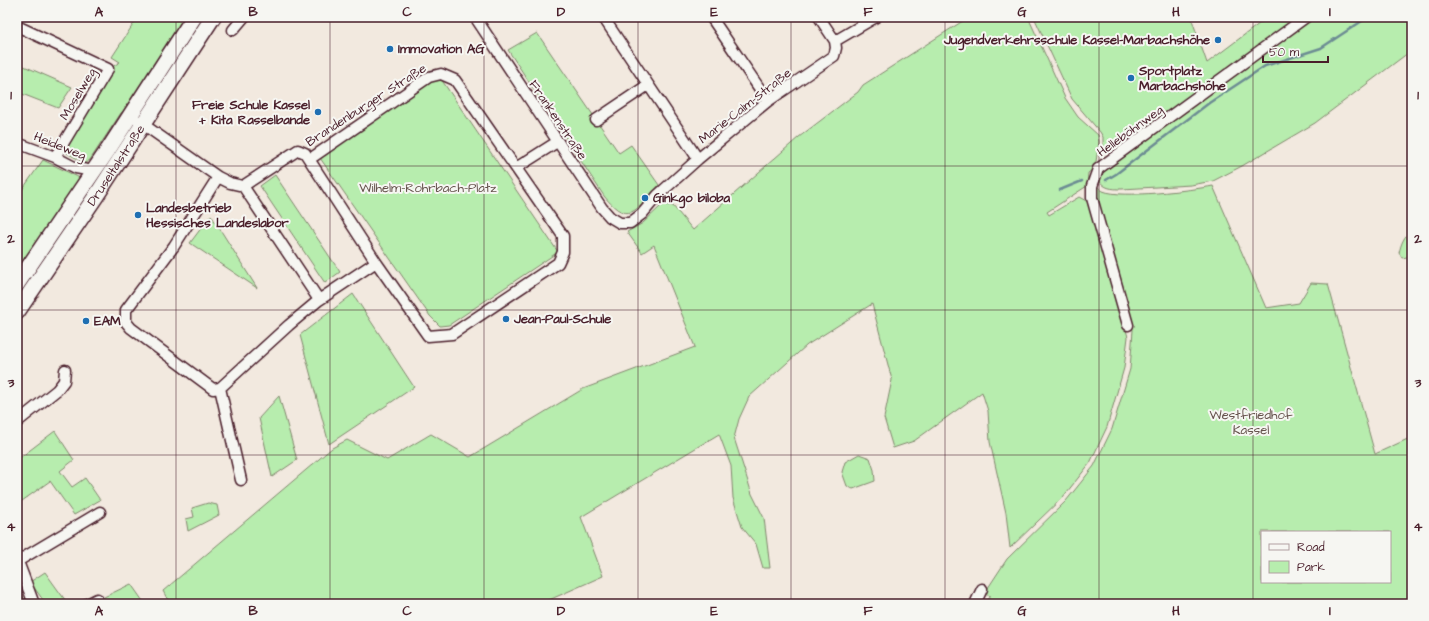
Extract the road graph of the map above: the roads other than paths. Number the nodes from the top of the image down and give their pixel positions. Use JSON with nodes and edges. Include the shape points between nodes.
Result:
{"nodes":[{"id":1,"x":194,"y":17,"type":"edge"},
{"id":2,"x":213,"y":17,"type":"edge"},
{"id":3,"x":244,"y":17,"type":"edge"},
{"id":4,"x":475,"y":17,"type":"edge"},
{"id":5,"x":603,"y":17,"type":"edge"},
{"id":6,"x":711,"y":17,"type":"edge"},
{"id":7,"x":819,"y":17,"type":"edge"},
{"id":8,"x":876,"y":17,"type":"edge"},
{"id":9,"x":1306,"y":17,"type":"edge"},
{"id":10,"x":17,"y":26,"type":"edge"},
{"id":11,"x":233,"y":30,"type":"dead end"},
{"id":12,"x":836,"y":41,"type":"junction"},
{"id":13,"x":648,"y":86,"type":"junction"},
{"id":14,"x":768,"y":101,"type":"junction"},
{"id":15,"x":130,"y":115,"type":"junction"},
{"id":16,"x":596,"y":120,"type":"dead end"},
{"id":17,"x":142,"y":124,"type":"junction"},
{"id":18,"x":557,"y":142,"type":"junction"},
{"id":19,"x":17,"y":143,"type":"edge"},
{"id":20,"x":55,"y":157,"type":"junction"},
{"id":21,"x":310,"y":159,"type":"junction"},
{"id":22,"x":698,"y":159,"type":"junction"},
{"id":23,"x":516,"y":168,"type":"junction"},
{"id":24,"x":94,"y":171,"type":"junction"},
{"id":25,"x":218,"y":177,"type":"junction"},
{"id":26,"x":243,"y":186,"type":"junction"},
{"id":27,"x":630,"y":222,"type":"joint"},
{"id":28,"x":376,"y":262,"type":"junction"},
{"id":29,"x":17,"y":284,"type":"edge"},
{"id":30,"x":319,"y":300,"type":"junction"},
{"id":31,"x":17,"y":312,"type":"edge"},
{"id":32,"x":1128,"y":325,"type":"dead end"},
{"id":33,"x":65,"y":370,"type":"dead end"},
{"id":34,"x":220,"y":388,"type":"junction"},
{"id":35,"x":17,"y":422,"type":"edge"},
{"id":36,"x":241,"y":480,"type":"dead end"},
{"id":37,"x":100,"y":512,"type":"dead end"},
{"id":38,"x":17,"y":560,"type":"edge"},
{"id":39,"x":982,"y":589,"type":"dead end"},
{"id":40,"x":97,"y":599,"type":"dead end"},
{"id":41,"x":34,"y":604,"type":"edge"},
{"id":42,"x":88,"y":604,"type":"edge"},
{"id":43,"x":975,"y":604,"type":"edge"}],
"edges":[{"from":1,"to":15,"type":"main road","name":"Druseltalstraße"},
{"from":2,"to":17,"type":"main road","name":"Druseltalstraße"},
{"from":3,"to":11,"type":"street"},
{"from":4,"to":18,"type":"street","name":"Frankenstraße"},
{"from":5,"to":13,"type":"street"},
{"from":6,"to":14,"type":"street"},
{"from":7,"to":12,"type":"street"},
{"from":8,"to":12,"type":"street"},
{"from":9,"to":32,"type":"street","name":"Helleböhnweg","via":[[1098,169],[1092,186],[1092,198]]},
{"from":10,"to":20,"type":"street","name":"Moselweg","via":[[108,69]]},
{"from":12,"to":14,"type":"street","name":"Marie-Calm-Straße","via":[[834,56]]},
{"from":13,"to":16,"type":"street"},
{"from":13,"to":22,"type":"street"},
{"from":14,"to":22,"type":"street","name":"Marie-Calm-Straße"},
{"from":15,"to":17,"type":"street"},
{"from":15,"to":24,"type":"main road","name":"Druseltalstraße"},
{"from":17,"to":25,"type":"street"},
{"from":17,"to":31,"type":"main road","name":"Druseltalstraße"},
{"from":18,"to":23,"type":"street"},
{"from":18,"to":27,"type":"street","name":"Frankenstraße","via":[[610,218],[620,223]]},
{"from":19,"to":20,"type":"street","name":"Heideweg"},
{"from":20,"to":24,"type":"street","name":"Heideweg","via":[[76,168]]},
{"from":21,"to":23,"type":"street","name":"Brandenburger Straße","via":[[429,77],[441,74],[455,80]]},
{"from":21,"to":26,"type":"street","name":"Brandenburger Straße","via":[[298,150]]},
{"from":21,"to":28,"type":"street"},
{"from":22,"to":27,"type":"street","name":"Marie-Calm-Straße","via":[[658,195],[642,214]]},
{"from":23,"to":28,"type":"street","name":"Brandenburger Straße","via":[[563,236],[563,252],[558,263],[452,334],[428,336]]},
{"from":24,"to":29,"type":"main road","name":"Druseltalstraße"},
{"from":25,"to":26,"type":"street"},
{"from":25,"to":34,"type":"street","via":[[174,246],[126,310],[125,317],[130,328],[213,389]]},
{"from":26,"to":30,"type":"street"},
{"from":28,"to":30,"type":"street"},
{"from":30,"to":34,"type":"street"},
{"from":33,"to":35,"type":"street","via":[[64,381],[57,390]]},
{"from":34,"to":36,"type":"street"},
{"from":37,"to":38,"type":"street"},
{"from":38,"to":41,"type":"street"},
{"from":39,"to":43,"type":"street"},
{"from":40,"to":42,"type":"street"}]}
